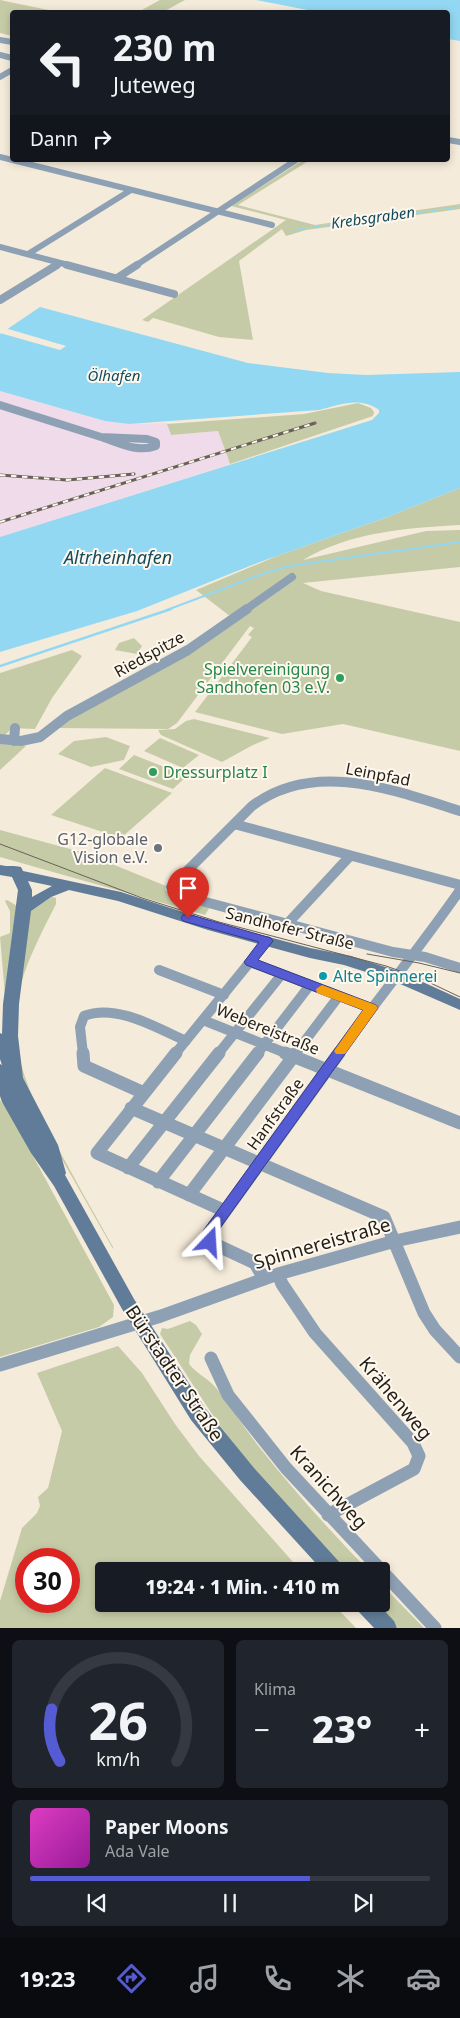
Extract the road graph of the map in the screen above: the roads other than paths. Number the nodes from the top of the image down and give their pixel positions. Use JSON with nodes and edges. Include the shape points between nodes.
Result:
{"nodes":[{"id":1,"x":21,"y":162,"type":"edge"},
{"id":2,"x":293,"y":162,"type":"edge"},
{"id":3,"x":132,"y":190,"type":"junction"},
{"id":4,"x":217,"y":212,"type":"junction"},
{"id":5,"x":272,"y":225,"type":"dead end"},
{"id":6,"x":0,"y":247,"type":"edge"},
{"id":7,"x":28,"y":254,"type":"junction"},
{"id":8,"x":60,"y":263,"type":"junction"},
{"id":9,"x":117,"y":278,"type":"junction"},
{"id":10,"x":174,"y":294,"type":"dead end"},
{"id":11,"x":0,"y":300,"type":"edge"},
{"id":12,"x":0,"y":405,"type":"edge"},
{"id":13,"x":101,"y":437,"type":"junction"},
{"id":14,"x":292,"y":577,"type":"dead end"},
{"id":15,"x":15,"y":728,"type":"dead end"},
{"id":16,"x":0,"y":739,"type":"edge"},
{"id":17,"x":14,"y":741,"type":"junction"},
{"id":18,"x":460,"y":811,"type":"edge"},
{"id":19,"x":234,"y":824,"type":"junction"},
{"id":20,"x":350,"y":856,"type":"junction"},
{"id":21,"x":8,"y":867,"type":"edge"},
{"id":22,"x":175,"y":882,"type":"joint"},
{"id":23,"x":460,"y":885,"type":"edge"},
{"id":24,"x":66,"y":886,"type":"junction"},
{"id":25,"x":460,"y":890,"type":"edge"},
{"id":26,"x":120,"y":897,"type":"junction"},
{"id":27,"x":24,"y":909,"type":"junction"},
{"id":28,"x":288,"y":923,"type":"junction"},
{"id":29,"x":267,"y":941,"type":"junction"},
{"id":30,"x":412,"y":956,"type":"junction"},
{"id":31,"x":250,"y":962,"type":"junction"},
{"id":32,"x":460,"y":968,"type":"edge"},
{"id":33,"x":159,"y":970,"type":"dead end"},
{"id":34,"x":282,"y":974,"type":"junction"},
{"id":35,"x":396,"y":976,"type":"junction"},
{"id":36,"x":310,"y":985,"type":"junction"},
{"id":37,"x":224,"y":995,"type":"junction"},
{"id":38,"x":339,"y":996,"type":"junction"},
{"id":39,"x":460,"y":1005,"type":"edge"},
{"id":40,"x":372,"y":1008,"type":"junction"},
{"id":41,"x":203,"y":1020,"type":"junction"},
{"id":42,"x":235,"y":1033,"type":"junction"},
{"id":43,"x":0,"y":1038,"type":"edge"},
{"id":44,"x":186,"y":1041,"type":"junction"},
{"id":45,"x":264,"y":1045,"type":"junction"},
{"id":46,"x":293,"y":1056,"type":"junction"},
{"id":47,"x":0,"y":1070,"type":"edge"},
{"id":48,"x":327,"y":1070,"type":"junction"},
{"id":49,"x":15,"y":1078,"type":"junction"},
{"id":50,"x":144,"y":1093,"type":"junction"},
{"id":51,"x":5,"y":1095,"type":"edge"},
{"id":52,"x":131,"y":1108,"type":"junction"},
{"id":53,"x":164,"y":1122,"type":"junction"},
{"id":54,"x":460,"y":1123,"type":"edge"},
{"id":55,"x":194,"y":1135,"type":"junction"},
{"id":56,"x":224,"y":1148,"type":"junction"},
{"id":57,"x":260,"y":1162,"type":"junction"},
{"id":58,"x":128,"y":1168,"type":"junction"},
{"id":59,"x":60,"y":1181,"type":"junction"},
{"id":60,"x":158,"y":1182,"type":"junction"},
{"id":61,"x":189,"y":1195,"type":"junction"},
{"id":62,"x":225,"y":1211,"type":"junction"},
{"id":63,"x":460,"y":1227,"type":"edge"},
{"id":64,"x":395,"y":1241,"type":"junction"},
{"id":65,"x":278,"y":1274,"type":"junction"},
{"id":66,"x":264,"y":1279,"type":"junction"},
{"id":67,"x":140,"y":1323,"type":"junction"},
{"id":68,"x":460,"y":1357,"type":"edge"},
{"id":69,"x":210,"y":1358,"type":"dead end"},
{"id":70,"x":0,"y":1365,"type":"edge"},
{"id":71,"x":328,"y":1515,"type":"junction"},
{"id":72,"x":327,"y":1562,"type":"edge"},
{"id":73,"x":372,"y":1612,"type":"edge"},
{"id":74,"x":387,"y":1628,"type":"edge"},
{"id":75,"x":435,"y":1628,"type":"edge"}],
"edges":[{"from":1,"to":3,"type":"street"},
{"from":2,"to":4,"type":"street"},
{"from":3,"to":4,"type":"street"},
{"from":3,"to":7,"type":"street"},
{"from":4,"to":5,"type":"street"},
{"from":4,"to":9,"type":"street"},
{"from":6,"to":7,"type":"street"},
{"from":7,"to":8,"type":"street"},
{"from":8,"to":9,"type":"street"},
{"from":8,"to":11,"type":"street"},
{"from":9,"to":10,"type":"street"},
{"from":12,"to":13,"type":"street"},
{"from":13,"to":13,"type":"street","via":[[139,449],[156,446],[156,442],[147,439]]},
{"from":14,"to":17,"type":"street","name":"Riedspitze","via":[[188,650],[67,716],[40,737]]},
{"from":15,"to":17,"type":"street"},
{"from":16,"to":17,"type":"street","name":"Riedspitze"},
{"from":18,"to":19,"type":"street","name":"Leinpfad","via":[[372,785],[325,781],[280,790],[265,797]]},
{"from":19,"to":20,"type":"street"},
{"from":19,"to":22,"type":"street","name":"Leinpfad"},
{"from":20,"to":23,"type":"street"},
{"from":20,"to":28,"type":"street"},
{"from":21,"to":24,"type":"main road","name":"Sandhofer Straße"},
{"from":21,"to":26,"type":"main road","name":"Sandhofer Straße","via":[[93,886]]},
{"from":21,"to":27,"type":"main road","via":[[25,890]]},
{"from":22,"to":28,"type":"street","name":"Sandhofer Straße","via":[[172,890],[178,895]]},
{"from":24,"to":26,"type":"main road","name":"Sandhofer Straße"},
{"from":24,"to":27,"type":"main road","via":[[46,894]]},
{"from":25,"to":30,"type":"street"},
{"from":26,"to":29,"type":"main road","name":"Sandhofer Straße"},
{"from":27,"to":49,"type":"main road","via":[[10,1004]]},
{"from":28,"to":30,"type":"street","name":"Sandhofer Straße"},
{"from":29,"to":31,"type":"street"},
{"from":29,"to":35,"type":"main road","name":"Sandhofer Straße"},
{"from":30,"to":32,"type":"street","name":"Sandhofer Straße"},
{"from":30,"to":35,"type":"street"},
{"from":31,"to":34,"type":"street"},
{"from":31,"to":37,"type":"street"},
{"from":33,"to":37,"type":"street"},
{"from":34,"to":36,"type":"street"},
{"from":34,"to":42,"type":"street"},
{"from":35,"to":39,"type":"main road","name":"Sandhofer Straße"},
{"from":35,"to":40,"type":"street","name":"Hanfstraße"},
{"from":36,"to":38,"type":"street"},
{"from":36,"to":45,"type":"street"},
{"from":37,"to":41,"type":"street"},
{"from":38,"to":40,"type":"street"},
{"from":38,"to":46,"type":"street"},
{"from":40,"to":48,"type":"street","name":"Hanfstraße"},
{"from":41,"to":42,"type":"street","name":"Webereistraße"},
{"from":41,"to":44,"type":"street"},
{"from":42,"to":45,"type":"street","name":"Webereistraße"},
{"from":42,"to":53,"type":"street"},
{"from":43,"to":49,"type":"main road","name":"Bürstadter Straße"},
{"from":44,"to":50,"type":"street"},
{"from":44,"to":50,"type":"street","via":[[108,1012],[94,1011],[80,1022],[84,1066]]},
{"from":45,"to":46,"type":"street","name":"Webereistraße"},
{"from":45,"to":55,"type":"street"},
{"from":46,"to":48,"type":"street","name":"Webereistraße"},
{"from":46,"to":56,"type":"street"},
{"from":47,"to":51,"type":"main road","name":"Bürstadter Straße"},
{"from":48,"to":54,"type":"street","name":"Webereistraße"},
{"from":48,"to":57,"type":"street","name":"Hanfstraße"},
{"from":49,"to":59,"type":"main road","name":"Bürstadter Straße","via":[[50,1145]]},
{"from":50,"to":52,"type":"street"},
{"from":51,"to":59,"type":"main road","name":"Bürstadter Straße"},
{"from":52,"to":53,"type":"street"},
{"from":52,"to":58,"type":"street","via":[[97,1153]]},
{"from":53,"to":55,"type":"street"},
{"from":53,"to":58,"type":"street"},
{"from":55,"to":56,"type":"street"},
{"from":55,"to":60,"type":"street"},
{"from":56,"to":57,"type":"street"},
{"from":56,"to":61,"type":"street"},
{"from":57,"to":62,"type":"street","name":"Hanfstraße"},
{"from":57,"to":64,"type":"street","via":[[380,1214],[387,1220]]},
{"from":58,"to":60,"type":"street"},
{"from":59,"to":67,"type":"main road","name":"Bürstadter Straße"},
{"from":60,"to":61,"type":"street"},
{"from":61,"to":62,"type":"street"},
{"from":62,"to":66,"type":"street","name":"Hanfstraße","via":[[208,1235],[210,1242],[255,1264]]},
{"from":63,"to":64,"type":"street","name":"Spinnereistraße"},
{"from":64,"to":65,"type":"street","name":"Spinnereistraße"},
{"from":64,"to":68,"type":"street","via":[[424,1313]]},
{"from":65,"to":66,"type":"street","name":"Spinnereistraße"},
{"from":65,"to":71,"type":"street","name":"Krähenweg","via":[[315,1333],[413,1443],[419,1456],[414,1469]]},
{"from":66,"to":67,"type":"street","name":"Spinnereistraße"},
{"from":67,"to":70,"type":"street","name":"Spinnereistraße"},
{"from":67,"to":72,"type":"main road","name":"Bürstadter Straße","via":[[198,1414]]},
{"from":69,"to":71,"type":"street","name":"Kranichweg","via":[[228,1396]]},
{"from":71,"to":75,"type":"street","name":"Kranichweg"},
{"from":73,"to":74,"type":"main road"}]}
